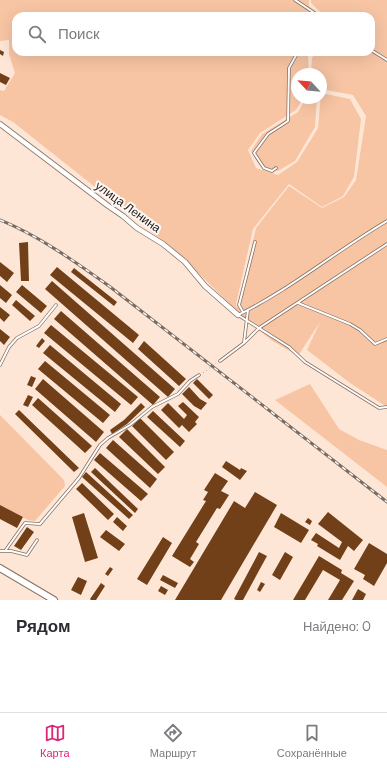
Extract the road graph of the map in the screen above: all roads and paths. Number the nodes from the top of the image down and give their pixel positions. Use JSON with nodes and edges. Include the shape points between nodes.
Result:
{"nodes":[{"id":1,"x":295,"y":0,"type":"edge"},
{"id":2,"x":313,"y":12,"type":"edge"},
{"id":3,"x":375,"y":52,"type":"edge"},
{"id":4,"x":296,"y":56,"type":"edge"},
{"id":5,"x":387,"y":60,"type":"edge"},
{"id":6,"x":0,"y":124,"type":"edge"},
{"id":7,"x":276,"y":168,"type":"dead end"},
{"id":8,"x":387,"y":221,"type":"edge"},
{"id":9,"x":255,"y":242,"type":"dead end"},
{"id":10,"x":387,"y":244,"type":"edge"},
{"id":11,"x":298,"y":303,"type":"junction"},
{"id":12,"x":56,"y":305,"type":"dead end"},
{"id":13,"x":248,"y":310,"type":"junction"},
{"id":14,"x":240,"y":313,"type":"junction"},
{"id":15,"x":247,"y":321,"type":"junction"},
{"id":16,"x":259,"y":328,"type":"junction"},
{"id":17,"x":387,"y":339,"type":"edge"},
{"id":18,"x":244,"y":343,"type":"junction"},
{"id":19,"x":220,"y":361,"type":"joint"},
{"id":20,"x":0,"y":365,"type":"edge"},
{"id":21,"x":199,"y":375,"type":"joint"},
{"id":22,"x":387,"y":407,"type":"edge"},
{"id":23,"x":37,"y":540,"type":"dead end"},
{"id":24,"x":0,"y":551,"type":"edge"},
{"id":25,"x":5,"y":551,"type":"junction"},
{"id":26,"x":0,"y":568,"type":"edge"},
{"id":27,"x":54,"y":600,"type":"edge"}],
"edges":[{"from":1,"to":2,"type":"lane"},
{"from":3,"to":5,"type":"lane"},
{"from":4,"to":7,"type":"lane","via":[[289,68],[288,121],[268,134],[254,153],[264,168],[272,171]]},
{"from":6,"to":14,"type":"street","name":"улица Ленина","via":[[137,228],[163,244],[206,286]]},
{"from":8,"to":13,"type":"lane"},
{"from":9,"to":14,"type":"lane","via":[[239,305]]},
{"from":10,"to":11,"type":"lane"},
{"from":11,"to":16,"type":"lane"},
{"from":11,"to":17,"type":"lane","via":[[350,324],[375,344]]},
{"from":12,"to":20,"type":"lane","via":[[39,326],[17,338]]},
{"from":13,"to":14,"type":"lane"},
{"from":13,"to":15,"type":"lane"},
{"from":14,"to":15,"type":"lane"},
{"from":15,"to":16,"type":"lane"},
{"from":15,"to":18,"type":"lane"},
{"from":16,"to":18,"type":"lane"},
{"from":16,"to":22,"type":"lane","via":[[289,347],[305,362],[379,408]]},
{"from":18,"to":19,"type":"lane"},
{"from":19,"to":21,"type":"path"},
{"from":21,"to":25,"type":"lane","via":[[178,394],[152,407],[100,445],[79,478],[40,524],[25,523]]},
{"from":23,"to":25,"type":"lane","via":[[27,556]]},
{"from":24,"to":25,"type":"lane"},
{"from":26,"to":27,"type":"street"}]}
